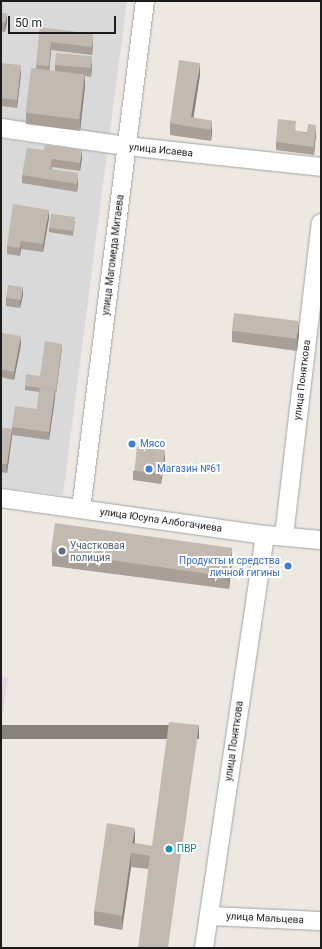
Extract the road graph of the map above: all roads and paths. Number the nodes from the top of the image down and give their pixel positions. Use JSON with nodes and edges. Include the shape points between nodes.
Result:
{"nodes":[{"id":1,"x":145,"y":1,"type":"edge"},
{"id":2,"x":1,"y":128,"type":"edge"},
{"id":3,"x":126,"y":146,"type":"junction"},
{"id":4,"x":321,"y":167,"type":"edge"},
{"id":5,"x":321,"y":223,"type":"edge"},
{"id":6,"x":1,"y":498,"type":"edge"},
{"id":7,"x":81,"y":509,"type":"junction"},
{"id":8,"x":265,"y":535,"type":"junction"},
{"id":9,"x":284,"y":536,"type":"junction"},
{"id":10,"x":321,"y":540,"type":"edge"},
{"id":11,"x":208,"y":916,"type":"junction"},
{"id":12,"x":321,"y":921,"type":"edge"},
{"id":13,"x":204,"y":948,"type":"edge"}],
"edges":[{"from":1,"to":3,"type":"street","name":"улица Магомеда Митаева"},
{"from":2,"to":3,"type":"street","name":"улица Исаева"},
{"from":3,"to":4,"type":"street","name":"улица Исаева"},
{"from":3,"to":7,"type":"street","name":"улица Магомеда Митаева"},
{"from":5,"to":9,"type":"street","name":"улица Поняткова"},
{"from":6,"to":7,"type":"street","name":"улица Юсупа Албогачиева"},
{"from":7,"to":8,"type":"street","name":"улица Юсупа Албогачиева"},
{"from":8,"to":9,"type":"street","name":"улица Юсупа Албогачиева"},
{"from":8,"to":11,"type":"street","name":"улица Поняткова"},
{"from":9,"to":10,"type":"street","name":"улица Юсупа Албогачиева"},
{"from":11,"to":12,"type":"street","name":"улица Мальцева"},
{"from":11,"to":13,"type":"street","name":"улица Поняткова"}]}
